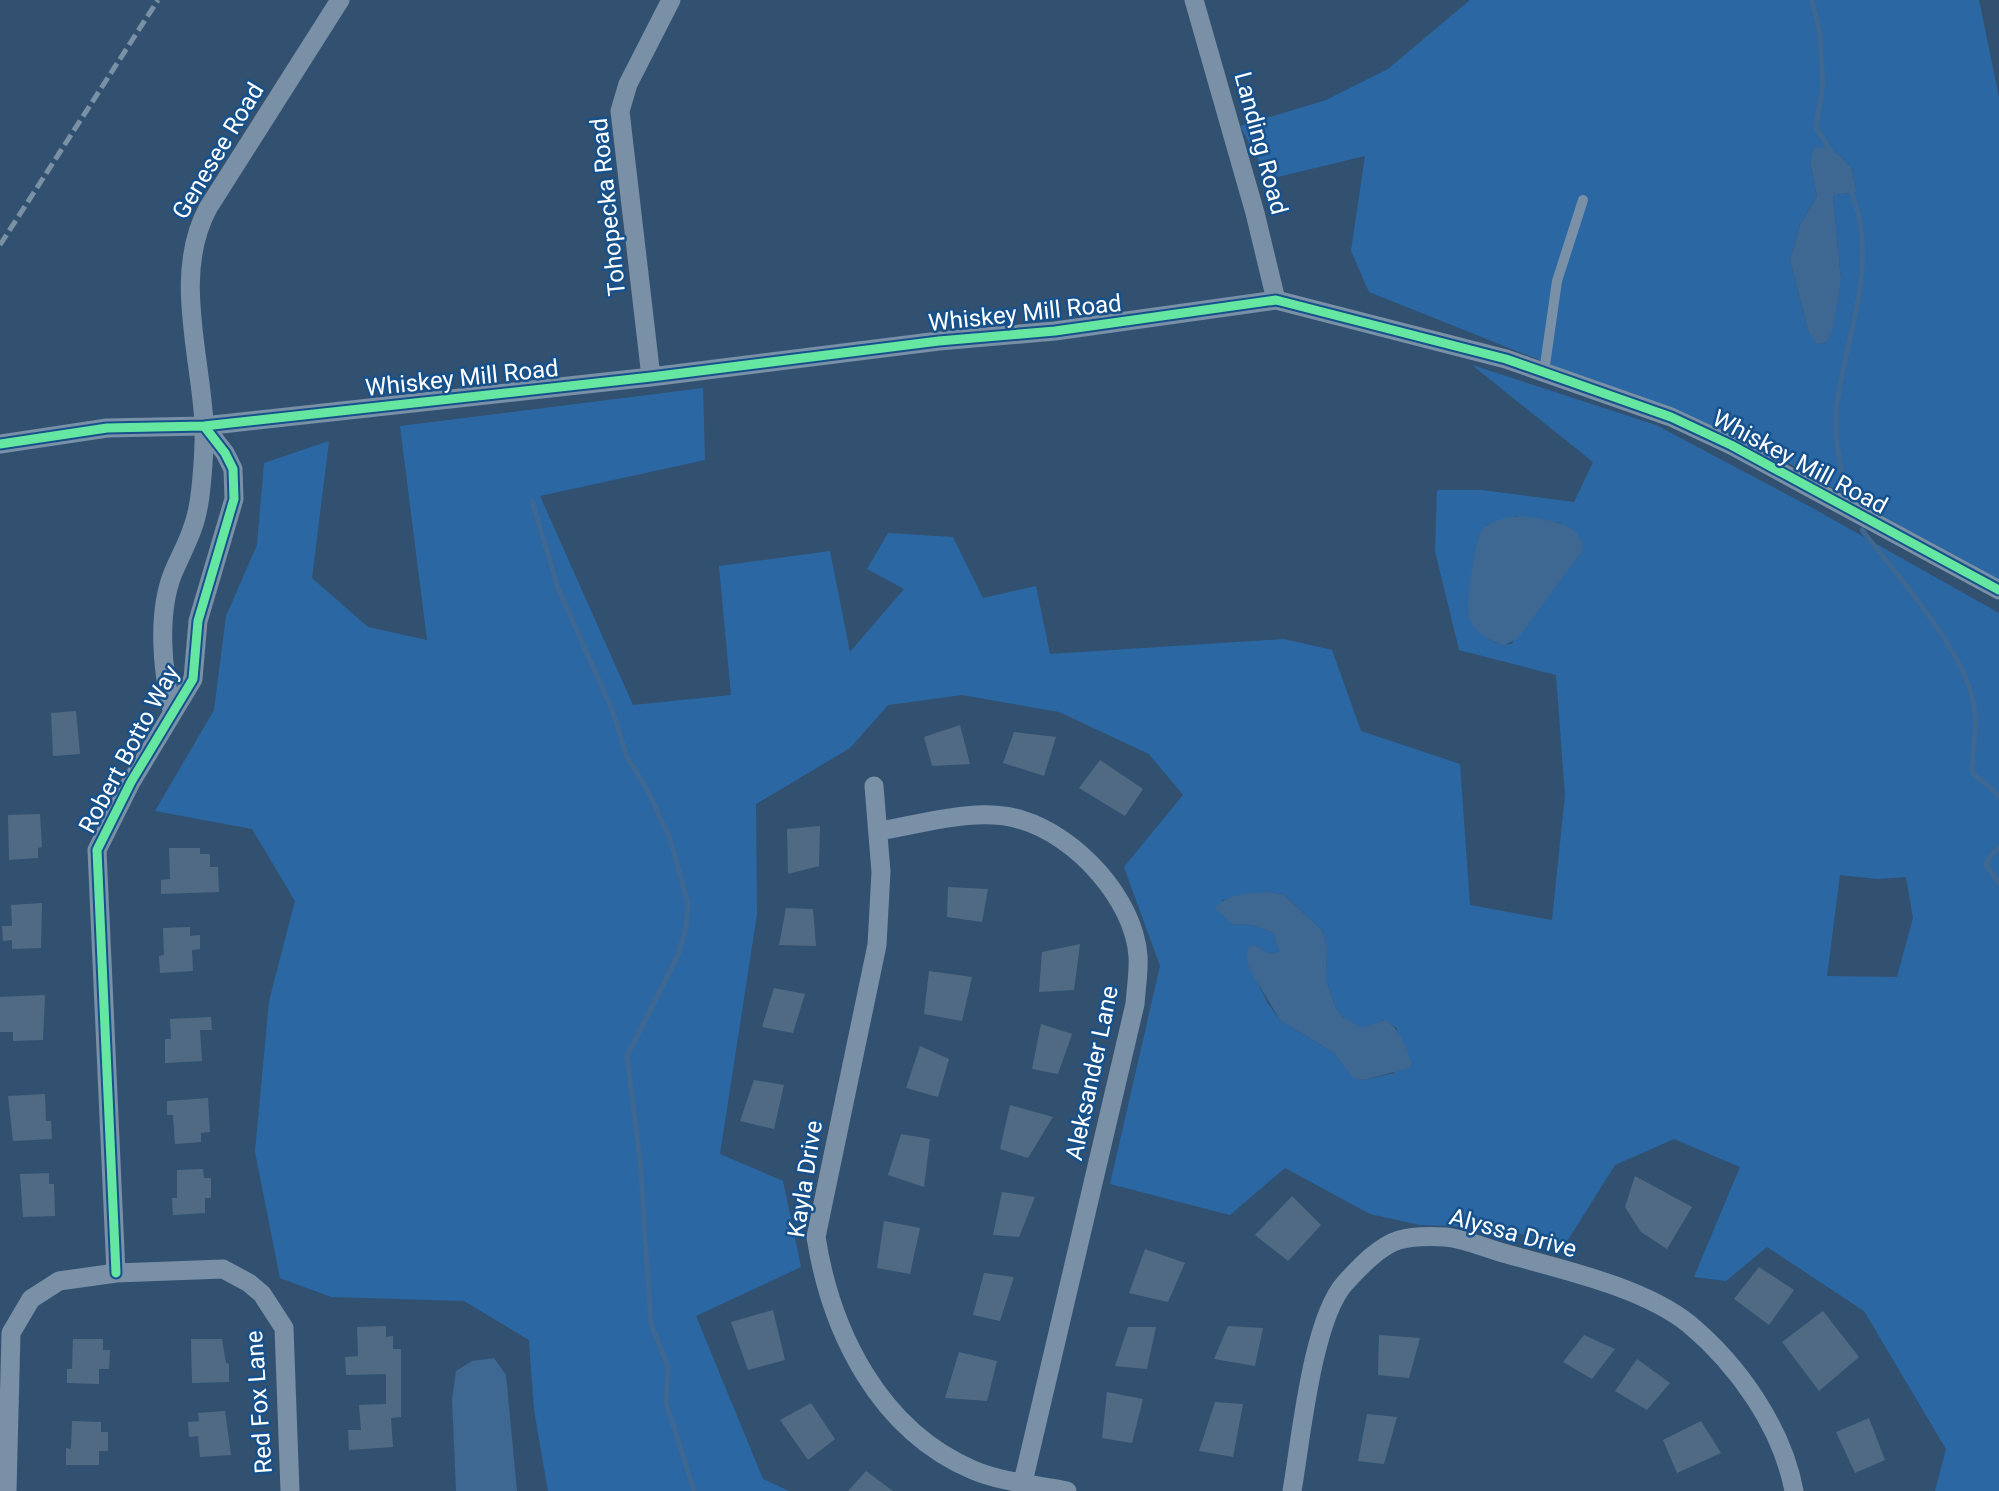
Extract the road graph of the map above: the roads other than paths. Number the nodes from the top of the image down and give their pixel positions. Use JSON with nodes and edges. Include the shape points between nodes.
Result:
{"nodes":[{"id":1,"x":340,"y":0,"type":"edge"},
{"id":2,"x":671,"y":0,"type":"edge"},
{"id":3,"x":1194,"y":0,"type":"edge"},
{"id":4,"x":1583,"y":201,"type":"dead end"},
{"id":5,"x":1276,"y":300,"type":"junction"},
{"id":6,"x":1545,"y":372,"type":"junction"},
{"id":7,"x":651,"y":377,"type":"junction"},
{"id":8,"x":204,"y":426,"type":"junction"},
{"id":9,"x":0,"y":444,"type":"edge"},
{"id":10,"x":1999,"y":590,"type":"edge"},
{"id":11,"x":172,"y":710,"type":"junction"},
{"id":12,"x":874,"y":786,"type":"dead end"},
{"id":13,"x":879,"y":831,"type":"junction"},
{"id":14,"x":116,"y":1272,"type":"junction"},
{"id":15,"x":1023,"y":1482,"type":"junction"},
{"id":16,"x":8,"y":1491,"type":"edge"},
{"id":17,"x":289,"y":1491,"type":"edge"},
{"id":18,"x":1067,"y":1491,"type":"edge"},
{"id":19,"x":1292,"y":1491,"type":"edge"},
{"id":20,"x":1794,"y":1491,"type":"edge"}],
"edges":[{"from":1,"to":8,"type":"street","name":"Genesee Road","via":[[195,235],[190,265]]},
{"from":2,"to":7,"type":"street","name":"Tohopecka Road","via":[[628,84],[620,111]]},
{"from":3,"to":5,"type":"street","name":"Landing Road"},
{"from":4,"to":6,"type":"lane","via":[[1557,281]]},
{"from":5,"to":6,"type":"street","name":"Whiskey Mill Road"},
{"from":5,"to":7,"type":"street","name":"Whiskey Mill Road","via":[[1055,331]]},
{"from":6,"to":10,"type":"street","name":"Whiskey Mill Road","via":[[1671,417],[1731,445]]},
{"from":7,"to":8,"type":"street","name":"Whiskey Mill Road"},
{"from":8,"to":9,"type":"street","name":"Whiskey Mill Road","via":[[128,426]]},
{"from":8,"to":11,"type":"street","name":"Robert Botto Way","via":[[198,508],[166,603],[164,666]]},
{"from":8,"to":11,"type":"street","name":"Robert Botto Way","via":[[233,469],[234,499],[198,621],[194,679]]},
{"from":11,"to":14,"type":"street","name":"Robert Botto Way","via":[[97,850]]},
{"from":12,"to":13,"type":"street","name":"Kayla Drive"},
{"from":13,"to":15,"type":"street","name":"Kayla Drive","via":[[877,945],[816,1237],[821,1273],[854,1362],[895,1415],[930,1445],[974,1471]]},
{"from":13,"to":15,"type":"street","name":"Aleksander Lane","via":[[975,815],[1022,820],[1083,854],[1108,883],[1127,916],[1138,955],[1135,1004]]},
{"from":14,"to":16,"type":"street","name":"Red Fox Lane","via":[[59,1281],[31,1299],[11,1333]]},
{"from":14,"to":17,"type":"street","name":"Red Fox Lane","via":[[223,1269],[262,1294],[284,1328]]},
{"from":15,"to":18,"type":"street","name":"Kayla Drive"},
{"from":19,"to":20,"type":"street","name":"Alyssa Drive","via":[[1318,1347],[1331,1306],[1344,1284],[1397,1241],[1448,1237],[1620,1287],[1687,1323],[1737,1372],[1762,1410],[1790,1470]]}]}
